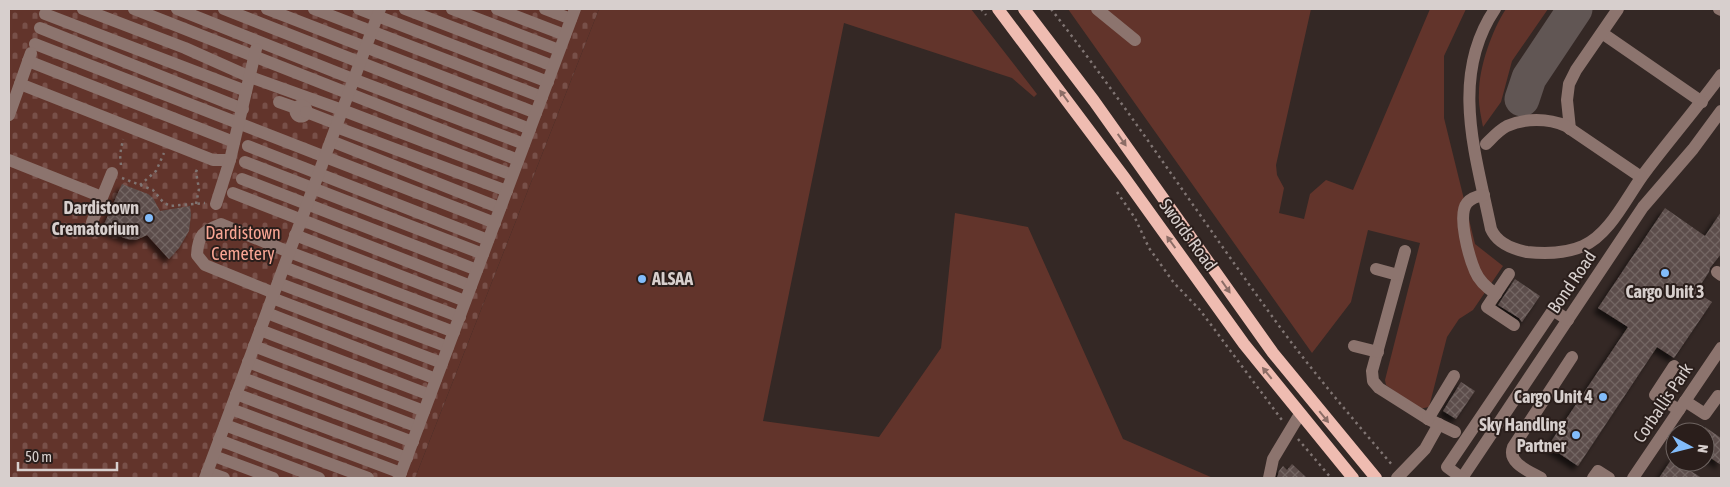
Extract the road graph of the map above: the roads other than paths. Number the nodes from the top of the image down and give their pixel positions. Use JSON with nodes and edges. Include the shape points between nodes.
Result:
{"nodes":[{"id":1,"x":83,"y":9,"type":"edge"},
{"id":2,"x":134,"y":9,"type":"edge"},
{"id":3,"x":177,"y":9,"type":"edge"},
{"id":4,"x":224,"y":9,"type":"edge"},
{"id":5,"x":267,"y":9,"type":"edge"},
{"id":6,"x":314,"y":9,"type":"edge"},
{"id":7,"x":359,"y":9,"type":"edge"},
{"id":8,"x":405,"y":9,"type":"edge"},
{"id":9,"x":452,"y":9,"type":"edge"},
{"id":10,"x":497,"y":9,"type":"edge"},
{"id":11,"x":545,"y":9,"type":"edge"},
{"id":12,"x":1024,"y":9,"type":"edge"},
{"id":13,"x":1096,"y":9,"type":"edge"},
{"id":14,"x":1495,"y":9,"type":"edge"},
{"id":15,"x":1618,"y":9,"type":"edge"},
{"id":16,"x":46,"y":11,"type":"edge"},
{"id":17,"x":378,"y":12,"type":"edge"},
{"id":18,"x":573,"y":14,"type":"edge"},
{"id":19,"x":994,"y":14,"type":"edge"},
{"id":20,"x":260,"y":23,"type":"junction"},
{"id":21,"x":40,"y":28,"type":"junction"},
{"id":22,"x":371,"y":32,"type":"junction"},
{"id":23,"x":1602,"y":33,"type":"junction"},
{"id":24,"x":565,"y":35,"type":"junction"},
{"id":25,"x":258,"y":40,"type":"junction"},
{"id":26,"x":1135,"y":40,"type":"dead end"},
{"id":27,"x":35,"y":44,"type":"junction"},
{"id":28,"x":366,"y":47,"type":"junction"},
{"id":29,"x":559,"y":50,"type":"junction"},
{"id":30,"x":255,"y":57,"type":"junction"},
{"id":31,"x":28,"y":61,"type":"junction"},
{"id":32,"x":360,"y":63,"type":"junction"},
{"id":33,"x":554,"y":66,"type":"junction"},
{"id":34,"x":1721,"y":75,"type":"edge"},
{"id":35,"x":250,"y":77,"type":"junction"},
{"id":36,"x":353,"y":79,"type":"junction"},
{"id":37,"x":548,"y":82,"type":"junction"},
{"id":38,"x":20,"y":84,"type":"junction"},
{"id":39,"x":246,"y":91,"type":"junction"},
{"id":40,"x":348,"y":94,"type":"junction"},
{"id":41,"x":542,"y":97,"type":"junction"},
{"id":42,"x":279,"y":102,"type":"dead end"},
{"id":43,"x":1702,"y":102,"type":"junction"},
{"id":44,"x":243,"y":109,"type":"junction"},
{"id":45,"x":301,"y":110,"type":"junction"},
{"id":46,"x":342,"y":110,"type":"junction"},
{"id":47,"x":1721,"y":112,"type":"edge"},
{"id":48,"x":536,"y":113,"type":"junction"},
{"id":49,"x":9,"y":115,"type":"edge"},
{"id":50,"x":239,"y":124,"type":"junction"},
{"id":51,"x":336,"y":125,"type":"junction"},
{"id":52,"x":530,"y":128,"type":"junction"},
{"id":53,"x":1570,"y":129,"type":"junction"},
{"id":54,"x":331,"y":141,"type":"junction"},
{"id":55,"x":234,"y":142,"type":"junction"},
{"id":56,"x":524,"y":144,"type":"junction"},
{"id":57,"x":1486,"y":144,"type":"dead end"},
{"id":58,"x":248,"y":146,"type":"dead end"},
{"id":59,"x":325,"y":157,"type":"junction"},
{"id":60,"x":9,"y":160,"type":"edge"},
{"id":61,"x":230,"y":160,"type":"junction"},
{"id":62,"x":518,"y":160,"type":"junction"},
{"id":63,"x":245,"y":162,"type":"dead end"},
{"id":64,"x":112,"y":173,"type":"road end"},
{"id":65,"x":318,"y":173,"type":"junction"},
{"id":66,"x":512,"y":175,"type":"junction"},
{"id":67,"x":1641,"y":177,"type":"junction"},
{"id":68,"x":242,"y":179,"type":"dead end"},
{"id":69,"x":313,"y":188,"type":"junction"},
{"id":70,"x":506,"y":191,"type":"junction"},
{"id":71,"x":234,"y":193,"type":"dead end"},
{"id":72,"x":1484,"y":195,"type":"junction"},
{"id":73,"x":102,"y":197,"type":"junction"},
{"id":74,"x":216,"y":204,"type":"road end"},
{"id":75,"x":307,"y":204,"type":"junction"},
{"id":76,"x":500,"y":208,"type":"junction"},
{"id":77,"x":301,"y":220,"type":"junction"},
{"id":78,"x":92,"y":222,"type":"dead end"},
{"id":79,"x":495,"y":223,"type":"junction"},
{"id":80,"x":295,"y":235,"type":"junction"},
{"id":81,"x":488,"y":240,"type":"junction"},
{"id":82,"x":1405,"y":251,"type":"dead end"},
{"id":83,"x":289,"y":252,"type":"junction"},
{"id":84,"x":483,"y":254,"type":"junction"},
{"id":85,"x":284,"y":267,"type":"junction"},
{"id":86,"x":1376,"y":269,"type":"dead end"},
{"id":87,"x":477,"y":270,"type":"junction"},
{"id":88,"x":1398,"y":274,"type":"junction"},
{"id":89,"x":1509,"y":274,"type":"dead end"},
{"id":90,"x":471,"y":286,"type":"junction"},
{"id":91,"x":274,"y":292,"type":"junction"},
{"id":92,"x":1496,"y":294,"type":"junction"},
{"id":93,"x":465,"y":301,"type":"junction"},
{"id":94,"x":267,"y":313,"type":"junction"},
{"id":95,"x":460,"y":316,"type":"junction"},
{"id":96,"x":1568,"y":320,"type":"junction"},
{"id":97,"x":1514,"y":325,"type":"dead end"},
{"id":98,"x":260,"y":330,"type":"junction"},
{"id":99,"x":454,"y":332,"type":"junction"},
{"id":100,"x":254,"y":346,"type":"junction"},
{"id":101,"x":1354,"y":346,"type":"dead end"},
{"id":102,"x":448,"y":347,"type":"junction"},
{"id":103,"x":1721,"y":348,"type":"edge"},
{"id":104,"x":1378,"y":352,"type":"junction"},
{"id":105,"x":1572,"y":357,"type":"dead end"},
{"id":106,"x":248,"y":362,"type":"junction"},
{"id":107,"x":1717,"y":362,"type":"edge"},
{"id":108,"x":442,"y":363,"type":"junction"},
{"id":109,"x":1674,"y":366,"type":"dead end"},
{"id":110,"x":1454,"y":376,"type":"dead end"},
{"id":111,"x":243,"y":378,"type":"junction"},
{"id":112,"x":436,"y":379,"type":"junction"},
{"id":113,"x":236,"y":394,"type":"junction"},
{"id":114,"x":430,"y":394,"type":"junction"},
{"id":115,"x":1718,"y":396,"type":"dead end"},
{"id":116,"x":1682,"y":406,"type":"junction"},
{"id":117,"x":231,"y":409,"type":"junction"},
{"id":118,"x":424,"y":411,"type":"junction"},
{"id":119,"x":1300,"y":414,"type":"junction"},
{"id":120,"x":1433,"y":422,"type":"junction"},
{"id":121,"x":225,"y":425,"type":"junction"},
{"id":122,"x":418,"y":427,"type":"junction"},
{"id":123,"x":1455,"y":432,"type":"dead end"},
{"id":124,"x":219,"y":440,"type":"junction"},
{"id":125,"x":413,"y":442,"type":"junction"},
{"id":126,"x":214,"y":456,"type":"junction"},
{"id":127,"x":407,"y":458,"type":"junction"},
{"id":128,"x":206,"y":475,"type":"edge"},
{"id":129,"x":400,"y":475,"type":"edge"},
{"id":130,"x":1399,"y":477,"type":"edge"},
{"id":131,"x":224,"y":478,"type":"edge"},
{"id":132,"x":273,"y":478,"type":"edge"},
{"id":133,"x":319,"y":478,"type":"edge"},
{"id":134,"x":368,"y":478,"type":"edge"},
{"id":135,"x":1269,"y":478,"type":"edge"},
{"id":136,"x":1353,"y":478,"type":"edge"},
{"id":137,"x":1376,"y":478,"type":"edge"},
{"id":138,"x":1462,"y":478,"type":"edge"},
{"id":139,"x":1541,"y":478,"type":"edge"},
{"id":140,"x":1593,"y":478,"type":"edge"},
{"id":141,"x":1609,"y":478,"type":"edge"},
{"id":142,"x":1633,"y":478,"type":"edge"}],
"edges":[{"from":1,"to":35,"type":"lane"},
{"from":2,"to":30,"type":"lane"},
{"from":3,"to":25,"type":"lane"},
{"from":4,"to":20,"type":"lane"},
{"from":5,"to":20,"type":"lane"},
{"from":5,"to":28,"type":"lane"},
{"from":6,"to":22,"type":"lane"},
{"from":7,"to":17,"type":"lane"},
{"from":8,"to":33,"type":"lane"},
{"from":9,"to":29,"type":"lane"},
{"from":10,"to":24,"type":"lane"},
{"from":11,"to":18,"type":"lane"},
{"from":12,"to":137,"type":"main road","name":"Swords Road","one_way":true,"via":[[1094,100],[1273,353]]},
{"from":13,"to":26,"type":"lane"},
{"from":14,"to":72,"type":"lane","via":[[1476,50],[1468,100]]},
{"from":15,"to":23,"type":"lane"},
{"from":16,"to":21,"type":"lane"},
{"from":16,"to":39,"type":"lane"},
{"from":17,"to":22,"type":"lane"},
{"from":17,"to":37,"type":"lane"},
{"from":18,"to":24,"type":"lane"},
{"from":119,"to":19,"type":"main road","name":"Swords Road","one_way":true,"via":[[1244,344],[1118,170]]},
{"from":20,"to":25,"type":"lane"},
{"from":20,"to":32,"type":"lane"},
{"from":21,"to":27,"type":"lane"},
{"from":21,"to":44,"type":"lane"},
{"from":22,"to":28,"type":"lane"},
{"from":22,"to":41,"type":"lane"},
{"from":23,"to":43,"type":"lane"},
{"from":23,"to":53,"type":"lane","via":[[1569,84]]},
{"from":24,"to":29,"type":"lane"},
{"from":25,"to":30,"type":"lane"},
{"from":25,"to":36,"type":"lane"},
{"from":27,"to":31,"type":"lane"},
{"from":27,"to":50,"type":"lane"},
{"from":28,"to":32,"type":"lane"},
{"from":28,"to":48,"type":"lane"},
{"from":29,"to":33,"type":"lane"},
{"from":30,"to":35,"type":"lane"},
{"from":30,"to":40,"type":"lane"},
{"from":31,"to":38,"type":"lane"},
{"from":31,"to":55,"type":"lane"},
{"from":32,"to":36,"type":"lane"},
{"from":32,"to":52,"type":"lane"},
{"from":33,"to":37,"type":"lane"},
{"from":34,"to":43,"type":"lane"},
{"from":35,"to":39,"type":"lane"},
{"from":35,"to":45,"type":"lane"},
{"from":36,"to":40,"type":"lane"},
{"from":36,"to":56,"type":"lane"},
{"from":37,"to":41,"type":"lane"},
{"from":38,"to":49,"type":"lane"},
{"from":38,"to":61,"type":"lane","via":[[202,156]]},
{"from":39,"to":44,"type":"lane"},
{"from":40,"to":46,"type":"lane"},
{"from":40,"to":62,"type":"lane"},
{"from":41,"to":48,"type":"lane"},
{"from":42,"to":45,"type":"lane"},
{"from":43,"to":67,"type":"lane"},
{"from":44,"to":50,"type":"lane"},
{"from":45,"to":46,"type":"lane"},
{"from":45,"to":51,"type":"lane"},
{"from":46,"to":51,"type":"lane"},
{"from":46,"to":66,"type":"lane"},
{"from":47,"to":96,"type":"lane","name":"Bond Road","via":[[1643,207]]},
{"from":48,"to":52,"type":"lane"},
{"from":50,"to":55,"type":"lane"},
{"from":50,"to":59,"type":"lane"},
{"from":51,"to":54,"type":"lane"},
{"from":51,"to":70,"type":"lane"},
{"from":52,"to":56,"type":"lane"},
{"from":53,"to":57,"type":"lane","via":[[1554,120],[1521,122],[1507,126]]},
{"from":53,"to":67,"type":"lane"},
{"from":54,"to":59,"type":"lane"},
{"from":54,"to":76,"type":"lane"},
{"from":55,"to":61,"type":"lane"},
{"from":56,"to":62,"type":"lane"},
{"from":58,"to":65,"type":"lane"},
{"from":59,"to":65,"type":"lane"},
{"from":59,"to":79,"type":"lane"},
{"from":60,"to":73,"type":"lane"},
{"from":61,"to":74,"type":"lane"},
{"from":62,"to":66,"type":"lane"},
{"from":63,"to":69,"type":"lane"},
{"from":64,"to":73,"type":"lane"},
{"from":65,"to":69,"type":"lane"},
{"from":65,"to":81,"type":"lane"},
{"from":66,"to":70,"type":"lane"},
{"from":67,"to":72,"type":"lane","via":[[1596,238],[1584,246],[1552,254],[1520,251],[1499,241],[1491,229]]},
{"from":68,"to":75,"type":"lane"},
{"from":69,"to":75,"type":"lane"},
{"from":69,"to":84,"type":"lane"},
{"from":70,"to":76,"type":"lane"},
{"from":71,"to":77,"type":"lane"},
{"from":72,"to":92,"type":"lane","via":[[1468,201],[1463,208],[1463,220],[1475,271]]},
{"from":73,"to":78,"type":"lane"},
{"from":75,"to":77,"type":"lane"},
{"from":75,"to":87,"type":"lane"},
{"from":76,"to":79,"type":"lane"},
{"from":77,"to":80,"type":"lane"},
{"from":77,"to":90,"type":"lane"},
{"from":79,"to":81,"type":"lane"},
{"from":80,"to":83,"type":"lane"},
{"from":80,"to":93,"type":"lane"},
{"from":81,"to":84,"type":"lane"},
{"from":82,"to":88,"type":"lane"},
{"from":83,"to":85,"type":"lane"},
{"from":83,"to":91,"type":"lane","via":[[221,224],[209,228],[198,240],[197,255],[205,265]]},
{"from":83,"to":95,"type":"lane"},
{"from":84,"to":87,"type":"lane"},
{"from":85,"to":91,"type":"lane"},
{"from":85,"to":99,"type":"lane"},
{"from":86,"to":88,"type":"lane"},
{"from":87,"to":90,"type":"lane"},
{"from":88,"to":104,"type":"lane"},
{"from":89,"to":92,"type":"lane"},
{"from":90,"to":93,"type":"lane"},
{"from":91,"to":94,"type":"lane"},
{"from":91,"to":102,"type":"lane"},
{"from":91,"to":108,"type":"lane"},
{"from":92,"to":97,"type":"lane","via":[[1487,307]]},
{"from":93,"to":95,"type":"lane"},
{"from":94,"to":98,"type":"lane"},
{"from":94,"to":112,"type":"lane"},
{"from":95,"to":99,"type":"lane"},
{"from":96,"to":138,"type":"lane","name":"Bond Road"},
{"from":96,"to":138,"type":"lane","via":[[1553,310],[1446,467]]},
{"from":98,"to":100,"type":"lane"},
{"from":98,"to":114,"type":"lane"},
{"from":99,"to":102,"type":"lane"},
{"from":100,"to":106,"type":"lane"},
{"from":100,"to":118,"type":"lane"},
{"from":101,"to":104,"type":"lane"},
{"from":102,"to":108,"type":"lane"},
{"from":103,"to":107,"type":"lane","name":"Corballis Park"},
{"from":104,"to":120,"type":"lane","via":[[1372,371],[1376,385]]},
{"from":105,"to":139,"type":"lane","via":[[1511,452],[1514,460]]},
{"from":106,"to":111,"type":"lane"},
{"from":106,"to":122,"type":"lane"},
{"from":107,"to":116,"type":"lane","name":"Corballis Park"},
{"from":108,"to":112,"type":"lane"},
{"from":109,"to":116,"type":"lane","via":[[1656,395]]},
{"from":110,"to":120,"type":"lane"},
{"from":111,"to":113,"type":"lane"},
{"from":111,"to":125,"type":"lane"},
{"from":112,"to":114,"type":"lane"},
{"from":113,"to":117,"type":"lane"},
{"from":113,"to":127,"type":"lane"},
{"from":114,"to":118,"type":"lane"},
{"from":115,"to":116,"type":"lane","via":[[1705,414]]},
{"from":116,"to":142,"type":"lane","name":"Corballis Park"},
{"from":117,"to":121,"type":"lane"},
{"from":117,"to":129,"type":"lane"},
{"from":118,"to":122,"type":"lane"},
{"from":119,"to":135,"type":"lane","via":[[1273,459]]},
{"from":119,"to":136,"type":"main road","name":"Swords Road"},
{"from":120,"to":123,"type":"lane"},
{"from":120,"to":130,"type":"lane","via":[[1425,449]]},
{"from":121,"to":124,"type":"lane"},
{"from":121,"to":134,"type":"lane"},
{"from":122,"to":125,"type":"lane"},
{"from":124,"to":126,"type":"lane"},
{"from":124,"to":133,"type":"lane"},
{"from":125,"to":127,"type":"lane"},
{"from":126,"to":128,"type":"lane"},
{"from":126,"to":132,"type":"lane"},
{"from":127,"to":129,"type":"lane"},
{"from":128,"to":131,"type":"lane"},
{"from":140,"to":141,"type":"lane","via":[[1598,471]]}]}
